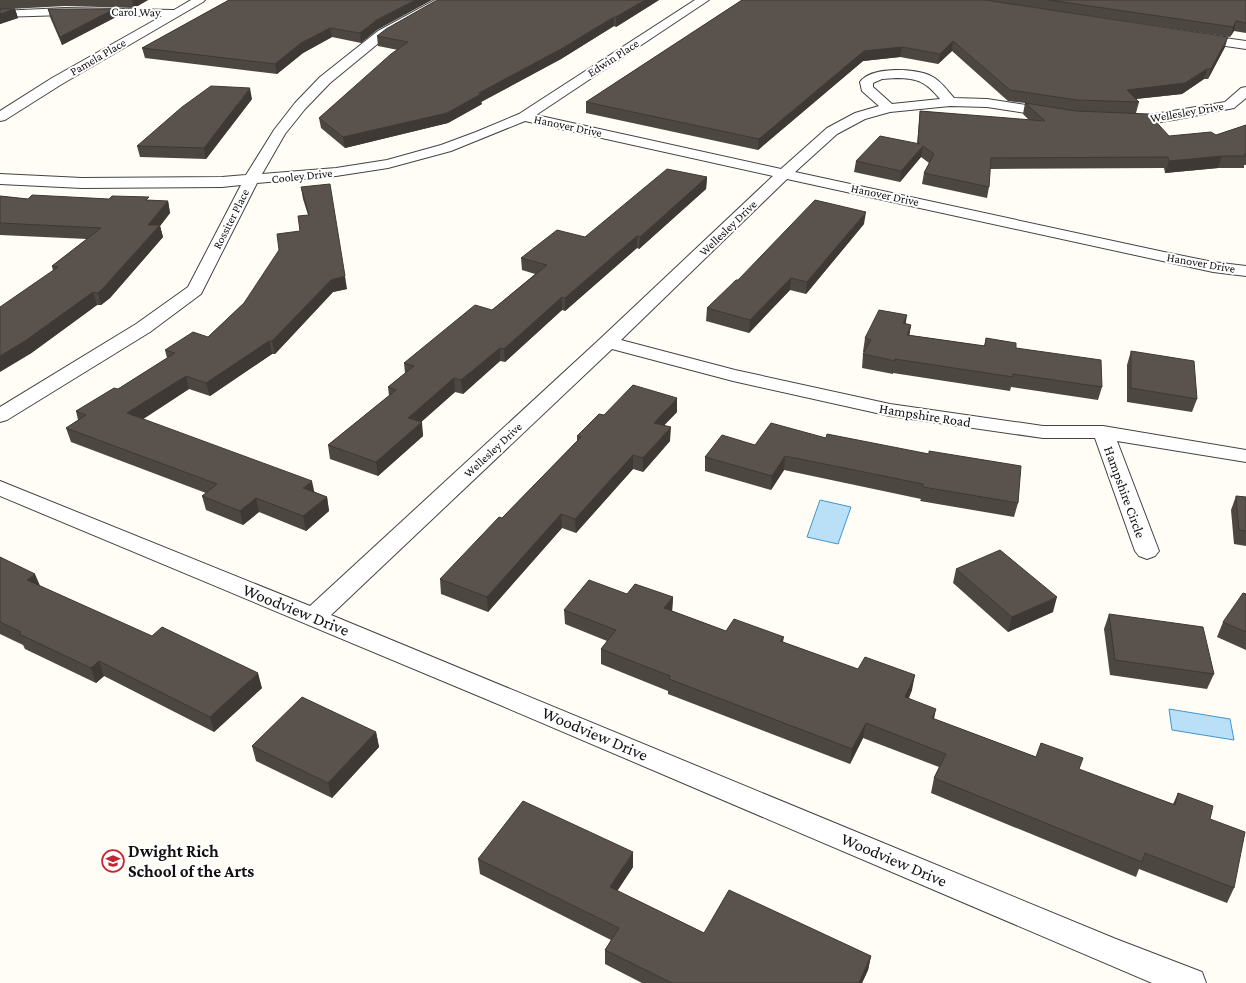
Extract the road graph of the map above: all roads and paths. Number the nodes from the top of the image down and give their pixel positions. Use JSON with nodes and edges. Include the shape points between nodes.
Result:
{"nodes":[{"id":1,"x":199,"y":0,"type":"edge"},
{"id":2,"x":443,"y":0,"type":"edge"},
{"id":3,"x":703,"y":0,"type":"edge"},
{"id":4,"x":176,"y":13,"type":"junction"},
{"id":5,"x":0,"y":14,"type":"edge"},
{"id":6,"x":1184,"y":36,"type":"edge"},
{"id":7,"x":1246,"y":46,"type":"edge"},
{"id":8,"x":1246,"y":91,"type":"edge"},
{"id":9,"x":950,"y":102,"type":"junction"},
{"id":10,"x":889,"y":108,"type":"junction"},
{"id":11,"x":1067,"y":115,"type":"edge"},
{"id":12,"x":0,"y":117,"type":"edge"},
{"id":13,"x":524,"y":117,"type":"junction"},
{"id":14,"x":1108,"y":118,"type":"edge"},
{"id":15,"x":785,"y":173,"type":"junction"},
{"id":16,"x":0,"y":178,"type":"edge"},
{"id":17,"x":251,"y":180,"type":"junction"},
{"id":18,"x":1246,"y":271,"type":"edge"},
{"id":19,"x":608,"y":342,"type":"junction"},
{"id":20,"x":0,"y":416,"type":"edge"},
{"id":21,"x":1103,"y":432,"type":"junction"},
{"id":22,"x":1246,"y":456,"type":"edge"},
{"id":23,"x":0,"y":488,"type":"edge"},
{"id":24,"x":1147,"y":551,"type":"dead end"},
{"id":25,"x":314,"y":617,"type":"junction"},
{"id":26,"x":1190,"y":983,"type":"edge"}],
"edges":[{"from":1,"to":4,"type":"street","name":"Pamela Place"},
{"from":2,"to":17,"type":"street","name":"Rossiter Place","via":[[382,34],[325,80],[279,133]]},
{"from":3,"to":13,"type":"street","name":"Edwin Place"},
{"from":4,"to":5,"type":"street","name":"Carol Way","via":[[95,11]]},
{"from":4,"to":12,"type":"street","name":"Pamela Place"},
{"from":6,"to":7,"type":"street"},
{"from":8,"to":14,"type":"street","name":"Wellesley Drive","via":[[1229,105],[1149,119]]},
{"from":9,"to":10,"type":"street","name":"Wellesley Drive"},
{"from":9,"to":10,"type":"street","via":[[927,79],[916,76],[882,75],[866,82],[868,88]]},
{"from":9,"to":11,"type":"street","name":"Wellesley Drive","via":[[987,103]]},
{"from":10,"to":15,"type":"street","name":"Wellesley Drive","via":[[860,116],[832,132]]},
{"from":13,"to":15,"type":"street","name":"Hanover Drive"},
{"from":13,"to":17,"type":"street","name":"Cooley Drive","via":[[446,148],[388,164]]},
{"from":15,"to":18,"type":"street","name":"Hanover Drive","via":[[1164,257]]},
{"from":15,"to":19,"type":"street","name":"Wellesley Drive"},
{"from":16,"to":17,"type":"street","name":"Cooley Drive","via":[[89,184]]},
{"from":17,"to":20,"type":"street","name":"Rossiter Place","via":[[195,290],[143,328]]},
{"from":19,"to":21,"type":"street","name":"Hampshire Road","via":[[733,375],[890,410],[1044,432]]},
{"from":19,"to":25,"type":"street","name":"Wellesley Drive"},
{"from":21,"to":22,"type":"street","name":"Hampshire Road"},
{"from":21,"to":24,"type":"street","name":"Hampshire Circle"},
{"from":23,"to":25,"type":"street","name":"Woodview Drive"},
{"from":25,"to":26,"type":"street","name":"Woodview Drive"}]}
